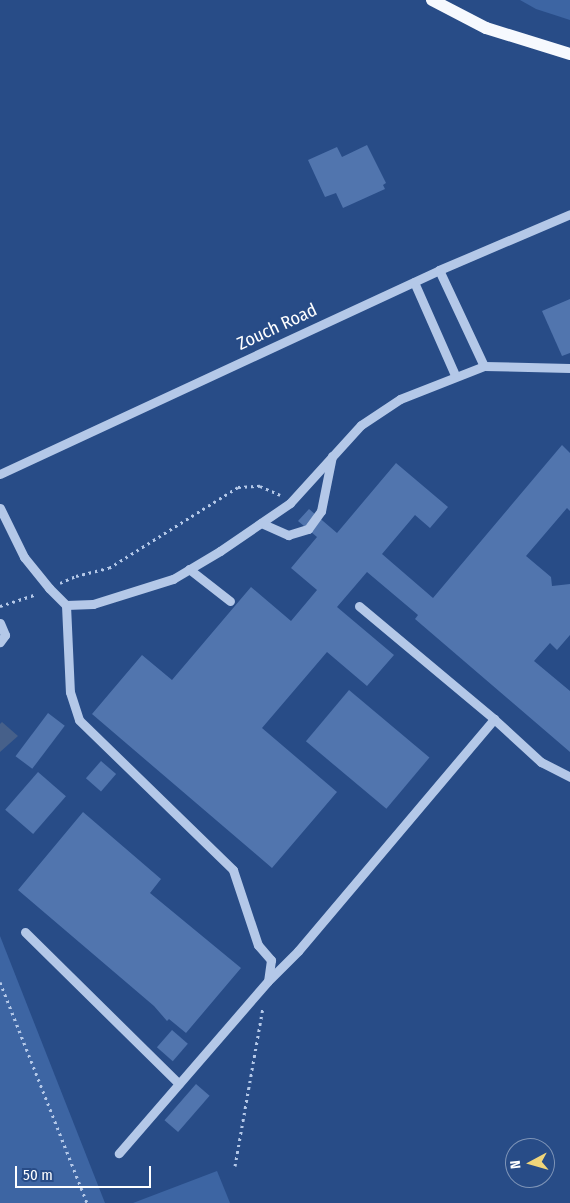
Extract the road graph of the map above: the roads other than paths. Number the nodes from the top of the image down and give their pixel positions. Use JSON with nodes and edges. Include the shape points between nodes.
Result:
{"nodes":[{"id":1,"x":432,"y":0,"type":"edge"},
{"id":2,"x":570,"y":54,"type":"edge"},
{"id":3,"x":570,"y":214,"type":"edge"},
{"id":4,"x":438,"y":270,"type":"junction"},
{"id":5,"x":414,"y":282,"type":"junction"},
{"id":6,"x":484,"y":366,"type":"junction"},
{"id":7,"x":570,"y":368,"type":"edge"},
{"id":8,"x":455,"y":375,"type":"junction"},
{"id":9,"x":333,"y":453,"type":"junction"},
{"id":10,"x":0,"y":474,"type":"edge"},
{"id":11,"x":0,"y":508,"type":"edge"},
{"id":12,"x":260,"y":523,"type":"junction"},
{"id":13,"x":189,"y":569,"type":"junction"},
{"id":14,"x":230,"y":601,"type":"dead end"},
{"id":15,"x":66,"y":605,"type":"junction"},
{"id":16,"x":359,"y":606,"type":"dead end"},
{"id":17,"x":0,"y":623,"type":"edge"},
{"id":18,"x":0,"y":642,"type":"edge"},
{"id":19,"x":494,"y":719,"type":"junction"},
{"id":20,"x":570,"y":777,"type":"edge"},
{"id":21,"x":25,"y":932,"type":"dead end"},
{"id":22,"x":268,"y":980,"type":"junction"},
{"id":23,"x":179,"y":1084,"type":"junction"},
{"id":24,"x":119,"y":1153,"type":"dead end"}],
"edges":[{"from":1,"to":2,"type":"main road","via":[[486,28]]},
{"from":3,"to":4,"type":"street","name":"Zouch Road"},
{"from":4,"to":5,"type":"street","name":"Zouch Road"},
{"from":4,"to":6,"type":"street"},
{"from":5,"to":8,"type":"street"},
{"from":5,"to":10,"type":"street","name":"Zouch Road"},
{"from":6,"to":7,"type":"street"},
{"from":6,"to":8,"type":"street"},
{"from":8,"to":9,"type":"street","via":[[400,399],[361,425]]},
{"from":9,"to":12,"type":"street","via":[[290,503]]},
{"from":9,"to":12,"type":"street","via":[[322,511],[308,530],[288,535]]},
{"from":11,"to":15,"type":"street","via":[[24,557]]},
{"from":12,"to":13,"type":"street"},
{"from":13,"to":14,"type":"street"},
{"from":13,"to":15,"type":"street","via":[[173,579],[93,604]]},
{"from":15,"to":22,"type":"street","via":[[70,692],[79,720],[233,870],[258,945],[271,960]]},
{"from":16,"to":19,"type":"street"},
{"from":17,"to":18,"type":"street","via":[[6,636]]},
{"from":19,"to":20,"type":"street","via":[[541,762]]},
{"from":19,"to":22,"type":"street","via":[[298,951]]},
{"from":21,"to":23,"type":"street"},
{"from":22,"to":23,"type":"street"},
{"from":23,"to":24,"type":"street"}]}
